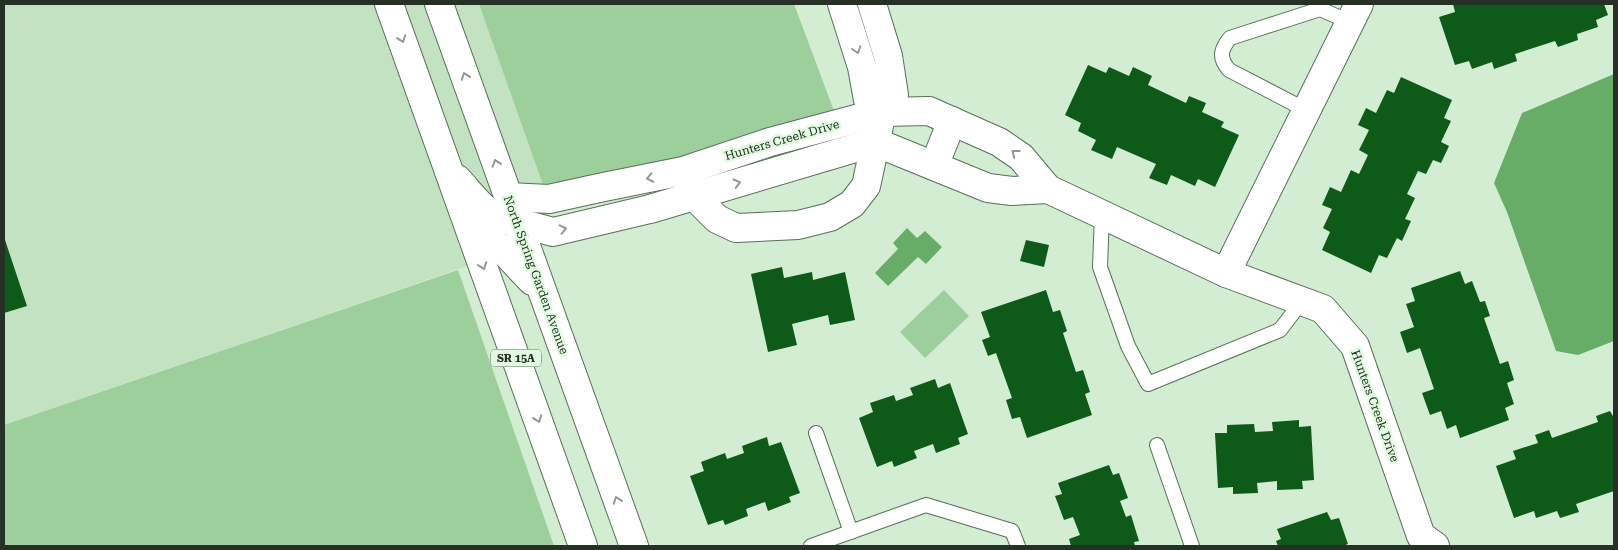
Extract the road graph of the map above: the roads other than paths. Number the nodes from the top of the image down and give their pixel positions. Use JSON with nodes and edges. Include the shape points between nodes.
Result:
{"nodes":[{"id":1,"x":389,"y":4,"type":"edge"},
{"id":2,"x":439,"y":4,"type":"edge"},
{"id":3,"x":876,"y":5,"type":"edge"},
{"id":4,"x":845,"y":12,"type":"edge"},
{"id":5,"x":1354,"y":13,"type":"edge"},
{"id":6,"x":1306,"y":110,"type":"junction"},
{"id":7,"x":882,"y":112,"type":"junction"},
{"id":8,"x":952,"y":121,"type":"junction"},
{"id":9,"x":875,"y":142,"type":"junction"},
{"id":10,"x":934,"y":166,"type":"junction"},
{"id":11,"x":449,"y":170,"type":"junction"},
{"id":12,"x":683,"y":171,"type":"junction"},
{"id":13,"x":1048,"y":189,"type":"junction"},
{"id":14,"x":694,"y":196,"type":"junction"},
{"id":15,"x":512,"y":209,"type":"junction"},
{"id":16,"x":1102,"y":214,"type":"junction"},
{"id":17,"x":472,"y":235,"type":"junction"},
{"id":18,"x":1226,"y":273,"type":"junction"},
{"id":19,"x":541,"y":292,"type":"junction"},
{"id":20,"x":1302,"y":301,"type":"junction"},
{"id":21,"x":816,"y":432,"type":"dead end"},
{"id":22,"x":1157,"y":445,"type":"dead end"},
{"id":23,"x":851,"y":532,"type":"junction"},
{"id":24,"x":583,"y":546,"type":"edge"},
{"id":25,"x":634,"y":546,"type":"edge"},
{"id":26,"x":812,"y":546,"type":"edge"},
{"id":27,"x":1018,"y":546,"type":"edge"},
{"id":28,"x":1192,"y":546,"type":"edge"},
{"id":29,"x":1435,"y":546,"type":"edge"}],
"edges":[{"from":1,"to":11,"type":"main road","number":"SR 15A","one_way":true},
{"from":15,"to":2,"type":"main road","name":"North Spring Garden Avenue","one_way":true},
{"from":3,"to":4,"type":"main road"},
{"from":3,"to":7,"type":"main road","via":[[894,95]]},
{"from":4,"to":7,"type":"main road","one_way":true,"via":[[862,67],[868,100]]},
{"from":5,"to":6,"type":"main road"},
{"from":5,"to":6,"type":"lane","via":[[1320,9],[1230,38],[1223,46],[1223,63],[1229,70]]},
{"from":6,"to":18,"type":"main road"},
{"from":7,"to":8,"type":"main road","name":"Hunters Creek Drive","via":[[929,111]]},
{"from":7,"to":9,"type":"main road"},
{"from":7,"to":12,"type":"main road","name":"Hunters Creek Drive","via":[[770,142]]},
{"from":8,"to":10,"type":"main road"},
{"from":13,"to":8,"type":"main road","name":"Hunters Creek Drive","one_way":true,"via":[[1021,157],[999,142]]},
{"from":9,"to":10,"type":"main road","name":"Hunters Creek Drive"},
{"from":14,"to":9,"type":"main road","one_way":true},
{"from":9,"to":14,"type":"main road","via":[[866,186],[852,204],[830,217],[798,225],[736,228],[717,219]]},
{"from":10,"to":13,"type":"main road","name":"Hunters Creek Drive","via":[[988,188],[1012,191]]},
{"from":11,"to":15,"type":"main road","via":[[487,212],[501,221]]},
{"from":11,"to":17,"type":"main road","number":"SR 15A"},
{"from":12,"to":14,"type":"main road"},
{"from":12,"to":15,"type":"main road","name":"Hunters Creek Drive","one_way":true},
{"from":13,"to":16,"type":"main road","name":"Hunters Creek Drive"},
{"from":15,"to":14,"type":"main road","one_way":true,"via":[[553,232]]},
{"from":15,"to":19,"type":"main road","name":"North Spring Garden Avenue"},
{"from":16,"to":18,"type":"main road","name":"Hunters Creek Drive"},
{"from":16,"to":20,"type":"lane","via":[[1100,267],[1128,346],[1148,384],[1280,330]]},
{"from":17,"to":19,"type":"main road","via":[[500,246]]},
{"from":17,"to":24,"type":"main road","number":"SR 15A","one_way":true},
{"from":18,"to":20,"type":"main road","name":"Hunters Creek Drive"},
{"from":25,"to":19,"type":"main road","name":"North Spring Garden Avenue","one_way":true},
{"from":20,"to":29,"type":"main road","name":"Hunters Creek Drive","via":[[1323,309],[1355,346],[1422,536]]},
{"from":21,"to":23,"type":"lane"},
{"from":22,"to":28,"type":"lane"},
{"from":23,"to":26,"type":"lane"},
{"from":23,"to":27,"type":"lane","via":[[926,505],[1012,531]]}]}
